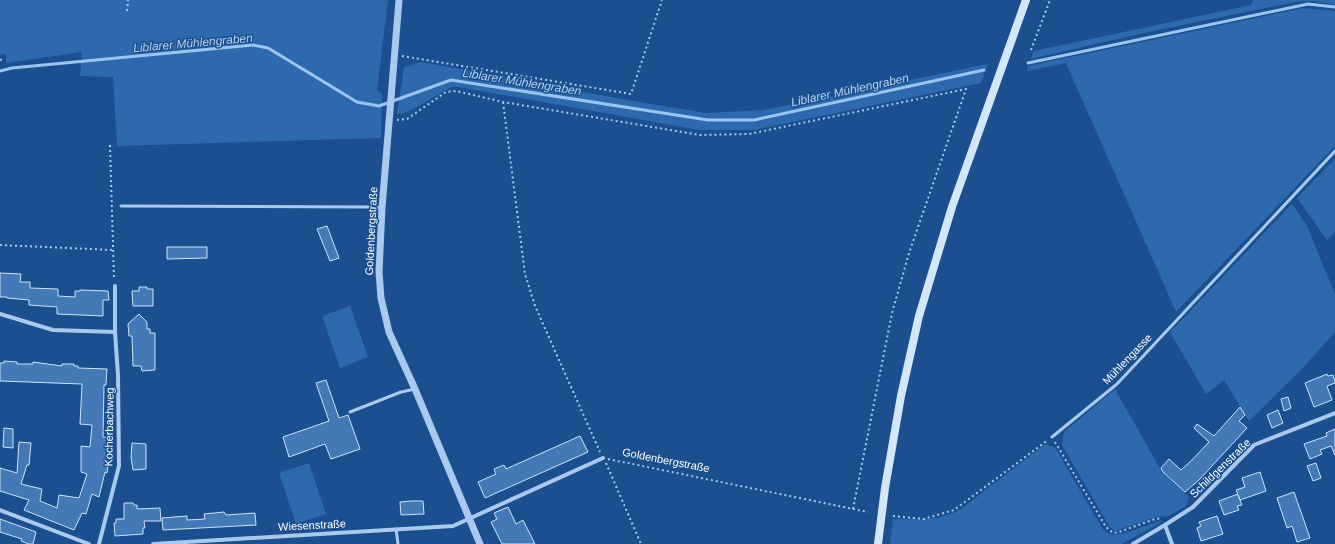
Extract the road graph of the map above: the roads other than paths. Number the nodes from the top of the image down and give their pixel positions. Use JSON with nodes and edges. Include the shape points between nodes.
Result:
{"nodes":[{"id":1,"x":399,"y":0,"type":"edge"},
{"id":2,"x":1026,"y":0,"type":"edge"},
{"id":3,"x":1335,"y":151,"type":"edge"},
{"id":4,"x":122,"y":206,"type":"dead end"},
{"id":5,"x":382,"y":208,"type":"junction"},
{"id":6,"x":115,"y":286,"type":"road end"},
{"id":7,"x":0,"y":314,"type":"edge"},
{"id":8,"x":115,"y":332,"type":"junction"},
{"id":9,"x":415,"y":389,"type":"junction"},
{"id":10,"x":350,"y":412,"type":"dead end"},
{"id":11,"x":1335,"y":413,"type":"edge"},
{"id":12,"x":1052,"y":437,"type":"road end"},
{"id":13,"x":603,"y":458,"type":"road end"},
{"id":14,"x":0,"y":510,"type":"edge"},
{"id":15,"x":470,"y":518,"type":"junction"},
{"id":16,"x":1166,"y":525,"type":"junction"},
{"id":17,"x":396,"y":529,"type":"junction"},
{"id":18,"x":89,"y":544,"type":"edge"},
{"id":19,"x":99,"y":544,"type":"edge"},
{"id":20,"x":153,"y":544,"type":"edge"},
{"id":21,"x":398,"y":544,"type":"edge"},
{"id":22,"x":480,"y":544,"type":"edge"},
{"id":23,"x":878,"y":544,"type":"edge"},
{"id":24,"x":1133,"y":544,"type":"edge"},
{"id":25,"x":1172,"y":544,"type":"edge"}],
"edges":[{"from":1,"to":5,"type":"street","name":"Goldenbergstraße"},
{"from":2,"to":23,"type":"main road","via":[[952,207],[919,316],[884,488]]},
{"from":3,"to":12,"type":"lane","name":"Mühlengasse","via":[[1117,384]]},
{"from":4,"to":5,"type":"lane"},
{"from":5,"to":9,"type":"street","name":"Goldenbergstraße","via":[[378,272],[381,298],[389,332]]},
{"from":6,"to":8,"type":"street","name":"Kocherbachweg"},
{"from":7,"to":8,"type":"street","via":[[53,330]]},
{"from":8,"to":19,"type":"street","name":"Kocherbachweg","via":[[119,466]]},
{"from":9,"to":10,"type":"lane"},
{"from":9,"to":15,"type":"street","name":"Goldenbergstraße"},
{"from":11,"to":16,"type":"street","name":"Schildgenstraße","via":[[1254,445],[1193,507]]},
{"from":13,"to":15,"type":"street"},
{"from":14,"to":18,"type":"street"},
{"from":15,"to":17,"type":"street","name":"Wiesenstraße","via":[[453,526]]},
{"from":15,"to":22,"type":"street","name":"Goldenbergstraße"},
{"from":16,"to":24,"type":"street","name":"Schildgenstraße"},
{"from":16,"to":25,"type":"street"},
{"from":17,"to":20,"type":"street","name":"Wiesenstraße"},
{"from":17,"to":21,"type":"lane"}]}
